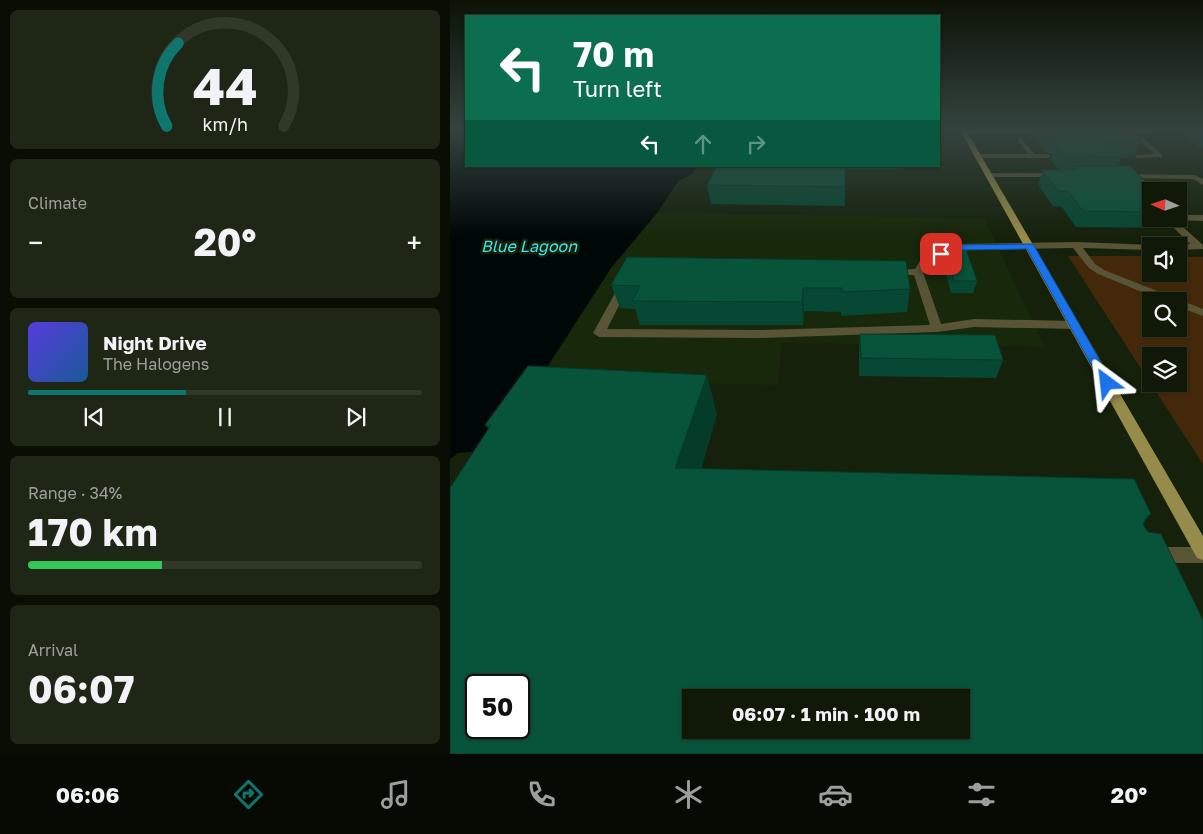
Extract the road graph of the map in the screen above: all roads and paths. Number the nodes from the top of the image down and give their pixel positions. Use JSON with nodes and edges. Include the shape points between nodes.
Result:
{"nodes":[{"id":1,"x":984,"y":165,"type":"edge"},
{"id":2,"x":990,"y":175,"type":"junction"},
{"id":3,"x":1070,"y":176,"type":"edge"},
{"id":4,"x":1117,"y":176,"type":"edge"},
{"id":5,"x":1203,"y":183,"type":"edge"},
{"id":6,"x":1188,"y":218,"type":"edge"},
{"id":7,"x":1203,"y":218,"type":"edge"},
{"id":8,"x":1179,"y":228,"type":"edge"},
{"id":9,"x":1076,"y":245,"type":"junction"},
{"id":10,"x":1030,"y":246,"type":"junction"},
{"id":11,"x":1142,"y":247,"type":"edge"},
{"id":12,"x":1187,"y":247,"type":"edge"},
{"id":13,"x":1200,"y":247,"type":"edge"},
{"id":14,"x":879,"y":271,"type":"edge"},
{"id":15,"x":918,"y":272,"type":"junction"},
{"id":16,"x":630,"y":276,"type":"edge"},
{"id":17,"x":1151,"y":292,"type":"edge"},
{"id":18,"x":1187,"y":306,"type":"edge"},
{"id":19,"x":1203,"y":313,"type":"edge"},
{"id":20,"x":1074,"y":325,"type":"junction"},
{"id":21,"x":937,"y":328,"type":"junction"},
{"id":22,"x":1203,"y":554,"type":"edge"},
{"id":23,"x":1140,"y":556,"type":"edge"}],
"edges":[{"from":1,"to":2,"type":"main road"},
{"from":2,"to":3,"type":"street"},
{"from":2,"to":10,"type":"main road"},
{"from":4,"to":5,"type":"street","via":[[1130,180],[1195,176]]},
{"from":6,"to":7,"type":"street"},
{"from":8,"to":13,"type":"street"},
{"from":9,"to":10,"type":"street"},
{"from":9,"to":11,"type":"street"},
{"from":9,"to":17,"type":"street","via":[[1092,266],[1101,272]]},
{"from":10,"to":15,"type":"street","via":[[958,247],[924,261]]},
{"from":10,"to":20,"type":"main road"},
{"from":12,"to":13,"type":"street"},
{"from":14,"to":15,"type":"street"},
{"from":15,"to":21,"type":"street"},
{"from":16,"to":21,"type":"street","via":[[599,333],[760,334]]},
{"from":18,"to":19,"type":"street"},
{"from":20,"to":21,"type":"street","via":[[974,323]]},
{"from":20,"to":22,"type":"main road"},
{"from":22,"to":23,"type":"street"}]}
